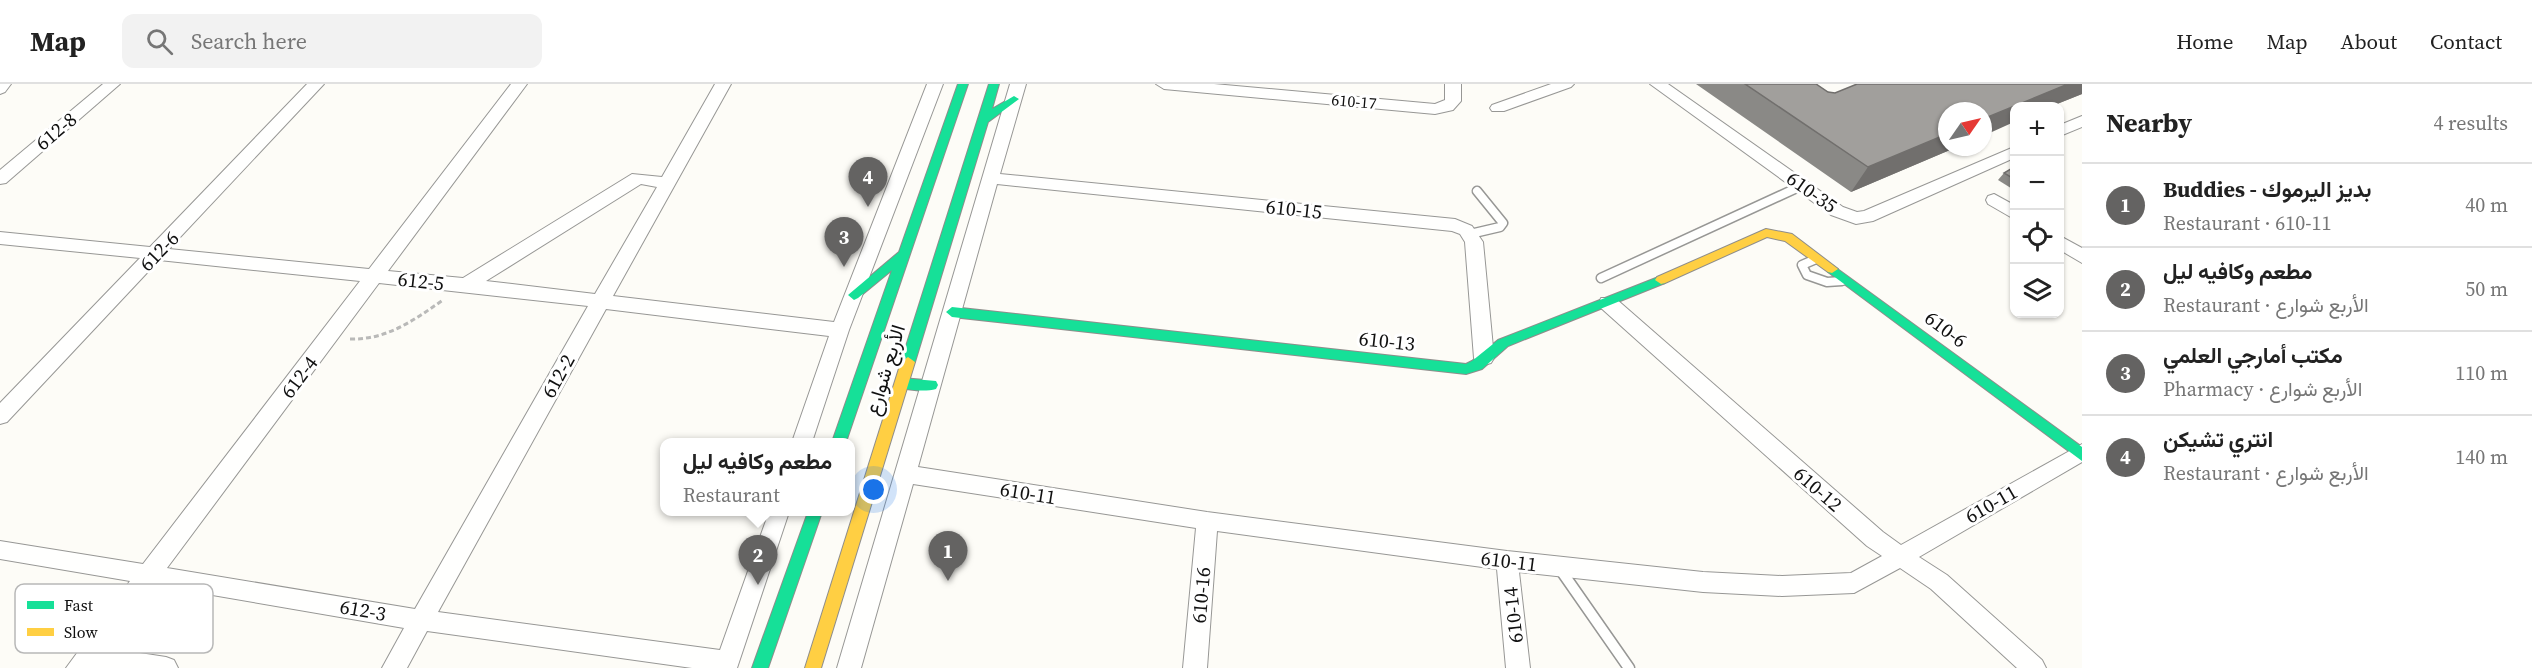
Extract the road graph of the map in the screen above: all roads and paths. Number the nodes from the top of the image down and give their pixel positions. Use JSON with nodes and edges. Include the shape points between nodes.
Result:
{"nodes":[{"id":1,"x":3,"y":84,"type":"edge"},
{"id":2,"x":112,"y":84,"type":"edge"},
{"id":3,"x":316,"y":84,"type":"edge"},
{"id":4,"x":519,"y":84,"type":"edge"},
{"id":5,"x":723,"y":84,"type":"edge"},
{"id":6,"x":935,"y":84,"type":"edge"},
{"id":7,"x":993,"y":84,"type":"edge"},
{"id":8,"x":1164,"y":84,"type":"edge"},
{"id":9,"x":1453,"y":84,"type":"edge"},
{"id":10,"x":1566,"y":84,"type":"edge"},
{"id":11,"x":1658,"y":84,"type":"edge"},
{"id":12,"x":960,"y":86,"type":"edge"},
{"id":13,"x":0,"y":89,"type":"edge"},
{"id":14,"x":1016,"y":91,"type":"edge"},
{"id":15,"x":1498,"y":108,"type":"dead end"},
{"id":16,"x":983,"y":120,"type":"junction"},
{"id":17,"x":2082,"y":121,"type":"edge"},
{"id":18,"x":2064,"y":129,"type":"edge"},
{"id":19,"x":2010,"y":154,"type":"edge"},
{"id":20,"x":938,"y":161,"type":"junction"},
{"id":21,"x":957,"y":170,"type":"junction"},
{"id":22,"x":990,"y":178,"type":"junction"},
{"id":23,"x":0,"y":179,"type":"edge"},
{"id":24,"x":668,"y":183,"type":"junction"},
{"id":25,"x":1801,"y":186,"type":"junction"},
{"id":26,"x":937,"y":190,"type":"junction"},
{"id":27,"x":1477,"y":191,"type":"dead end"},
{"id":28,"x":958,"y":196,"type":"junction"},
{"id":29,"x":1994,"y":200,"type":"dead end"},
{"id":30,"x":2010,"y":210,"type":"edge"},
{"id":31,"x":1470,"y":234,"type":"junction"},
{"id":32,"x":1788,"y":237,"type":"joint"},
{"id":33,"x":0,"y":238,"type":"edge"},
{"id":34,"x":2064,"y":245,"type":"edge"},
{"id":35,"x":904,"y":254,"type":"junction"},
{"id":36,"x":155,"y":255,"type":"junction"},
{"id":37,"x":2082,"y":257,"type":"edge"},
{"id":38,"x":376,"y":276,"type":"junction"},
{"id":39,"x":1601,"y":278,"type":"dead end"},
{"id":40,"x":466,"y":285,"type":"junction"},
{"id":41,"x":854,"y":295,"type":"junction"},
{"id":42,"x":600,"y":303,"type":"junction"},
{"id":43,"x":1608,"y":303,"type":"junction"},
{"id":44,"x":952,"y":312,"type":"junction"},
{"id":45,"x":840,"y":330,"type":"junction"},
{"id":46,"x":330,"y":336,"type":"junction"},
{"id":47,"x":1484,"y":358,"type":"junction"},
{"id":48,"x":902,"y":383,"type":"junction"},
{"id":49,"x":931,"y":386,"type":"junction"},
{"id":50,"x":0,"y":416,"type":"edge"},
{"id":51,"x":803,"y":438,"type":"edge"},
{"id":52,"x":840,"y":438,"type":"edge"},
{"id":53,"x":2081,"y":453,"type":"edge"},
{"id":54,"x":907,"y":474,"type":"junction"},
{"id":55,"x":777,"y":516,"type":"edge"},
{"id":56,"x":814,"y":516,"type":"edge"},
{"id":57,"x":1207,"y":521,"type":"junction"},
{"id":58,"x":0,"y":550,"type":"edge"},
{"id":59,"x":1900,"y":556,"type":"junction"},
{"id":60,"x":1507,"y":561,"type":"junction"},
{"id":61,"x":1558,"y":567,"type":"junction"},
{"id":62,"x":149,"y":574,"type":"junction"},
{"id":63,"x":142,"y":584,"type":"edge"},
{"id":64,"x":208,"y":584,"type":"edge"},
{"id":65,"x":213,"y":585,"type":"edge"},
{"id":66,"x":421,"y":620,"type":"junction"},
{"id":67,"x":83,"y":662,"type":"edge"},
{"id":68,"x":726,"y":665,"type":"edge"},
{"id":69,"x":166,"y":668,"type":"edge"},
{"id":70,"x":394,"y":668,"type":"edge"},
{"id":71,"x":760,"y":668,"type":"edge"},
{"id":72,"x":813,"y":668,"type":"edge"},
{"id":73,"x":849,"y":668,"type":"edge"},
{"id":74,"x":1195,"y":668,"type":"edge"},
{"id":75,"x":1518,"y":668,"type":"edge"},
{"id":76,"x":1629,"y":668,"type":"edge"},
{"id":77,"x":2034,"y":668,"type":"edge"}],
"edges":[{"from":1,"to":13,"type":"street"},
{"from":2,"to":23,"type":"street","name":"612-8"},
{"from":3,"to":36,"type":"street","name":"612-6"},
{"from":4,"to":38,"type":"street","name":"612-4"},
{"from":5,"to":24,"type":"street","name":"612-2"},
{"from":6,"to":41,"type":"street"},
{"from":7,"to":16,"type":"main road","name":"الأربع شوارع"},
{"from":8,"to":9,"type":"street","name":"610-17","via":[[1436,109],[1453,101]]},
{"from":10,"to":15,"type":"street"},
{"from":11,"to":25,"type":"street","name":"610-35"},
{"from":12,"to":20,"type":"main road","name":"الأربع شوارع"},
{"from":14,"to":16,"type":"main road"},
{"from":14,"to":22,"type":"street"},
{"from":16,"to":21,"type":"main road","name":"الأربع شوارع"},
{"from":17,"to":18,"type":"street"},
{"from":19,"to":25,"type":"street","name":"610-35","via":[[1867,218],[1843,214]]},
{"from":20,"to":21,"type":"main road","via":[[941,167]]},
{"from":20,"to":26,"type":"main road","name":"الأربع شوارع"},
{"from":21,"to":28,"type":"main road","name":"الأربع شوارع"},
{"from":22,"to":31,"type":"street","name":"610-15","via":[[1449,224]]},
{"from":22,"to":44,"type":"street"},
{"from":24,"to":40,"type":"street","via":[[638,178]]},
{"from":24,"to":42,"type":"street","name":"612-2"},
{"from":25,"to":39,"type":"lane"},
{"from":26,"to":28,"type":"main road"},
{"from":26,"to":35,"type":"main road","name":"الأربع شوارع"},
{"from":27,"to":31,"type":"lane","via":[[1503,223]]},
{"from":28,"to":48,"type":"main road","name":"الأربع شوارع"},
{"from":29,"to":30,"type":"street"},
{"from":31,"to":47,"type":"street","via":[[1474,242]]},
{"from":32,"to":43,"type":"main road","name":"610-13","via":[[1766,233]]},
{"from":32,"to":53,"type":"main road","name":"610-6"},
{"from":33,"to":36,"type":"street","name":"612-5"},
{"from":34,"to":37,"type":"street"},
{"from":35,"to":41,"type":"main road"},
{"from":35,"to":52,"type":"main road","name":"الأربع شوارع"},
{"from":36,"to":38,"type":"street","name":"612-5"},
{"from":36,"to":50,"type":"street","name":"612-6"},
{"from":38,"to":40,"type":"street","name":"612-5"},
{"from":38,"to":46,"type":"street","name":"612-4"},
{"from":40,"to":42,"type":"street","name":"612-5"},
{"from":40,"to":46,"type":"path","via":[[390,334],[358,340]]},
{"from":41,"to":45,"type":"street"},
{"from":42,"to":45,"type":"street","name":"612-5"},
{"from":42,"to":66,"type":"street","name":"612-2"},
{"from":43,"to":47,"type":"main road","name":"610-13","via":[[1503,344]]},
{"from":43,"to":59,"type":"street","name":"610-12","via":[[1875,539]]},
{"from":44,"to":47,"type":"main road","name":"610-13","via":[[1466,369],[1478,366]]},
{"from":44,"to":49,"type":"street"},
{"from":45,"to":51,"type":"street"},
{"from":46,"to":62,"type":"street","name":"612-4"},
{"from":48,"to":49,"type":"main road"},
{"from":48,"to":72,"type":"main road","name":"الأربع شوارع"},
{"from":49,"to":54,"type":"street"},
{"from":53,"to":59,"type":"street","name":"610-11"},
{"from":54,"to":57,"type":"street","name":"610-11"},
{"from":54,"to":73,"type":"street"},
{"from":55,"to":68,"type":"street"},
{"from":56,"to":71,"type":"main road"},
{"from":57,"to":60,"type":"street","name":"610-11"},
{"from":57,"to":74,"type":"street","name":"610-16"},
{"from":58,"to":62,"type":"street","name":"612-3"},
{"from":59,"to":61,"type":"street","name":"610-11","via":[[1854,583],[1782,586]]},
{"from":59,"to":77,"type":"street","name":"610-12","via":[[1939,582]]},
{"from":60,"to":61,"type":"street","name":"610-11"},
{"from":60,"to":75,"type":"street","name":"610-14"},
{"from":61,"to":76,"type":"lane"},
{"from":62,"to":63,"type":"street","name":"612-4"},
{"from":62,"to":64,"type":"street","name":"612-3"},
{"from":65,"to":66,"type":"street","name":"612-3"},
{"from":66,"to":68,"type":"street","name":"612-3"},
{"from":66,"to":70,"type":"street","name":"612-2"},
{"from":67,"to":69,"type":"street"}]}
